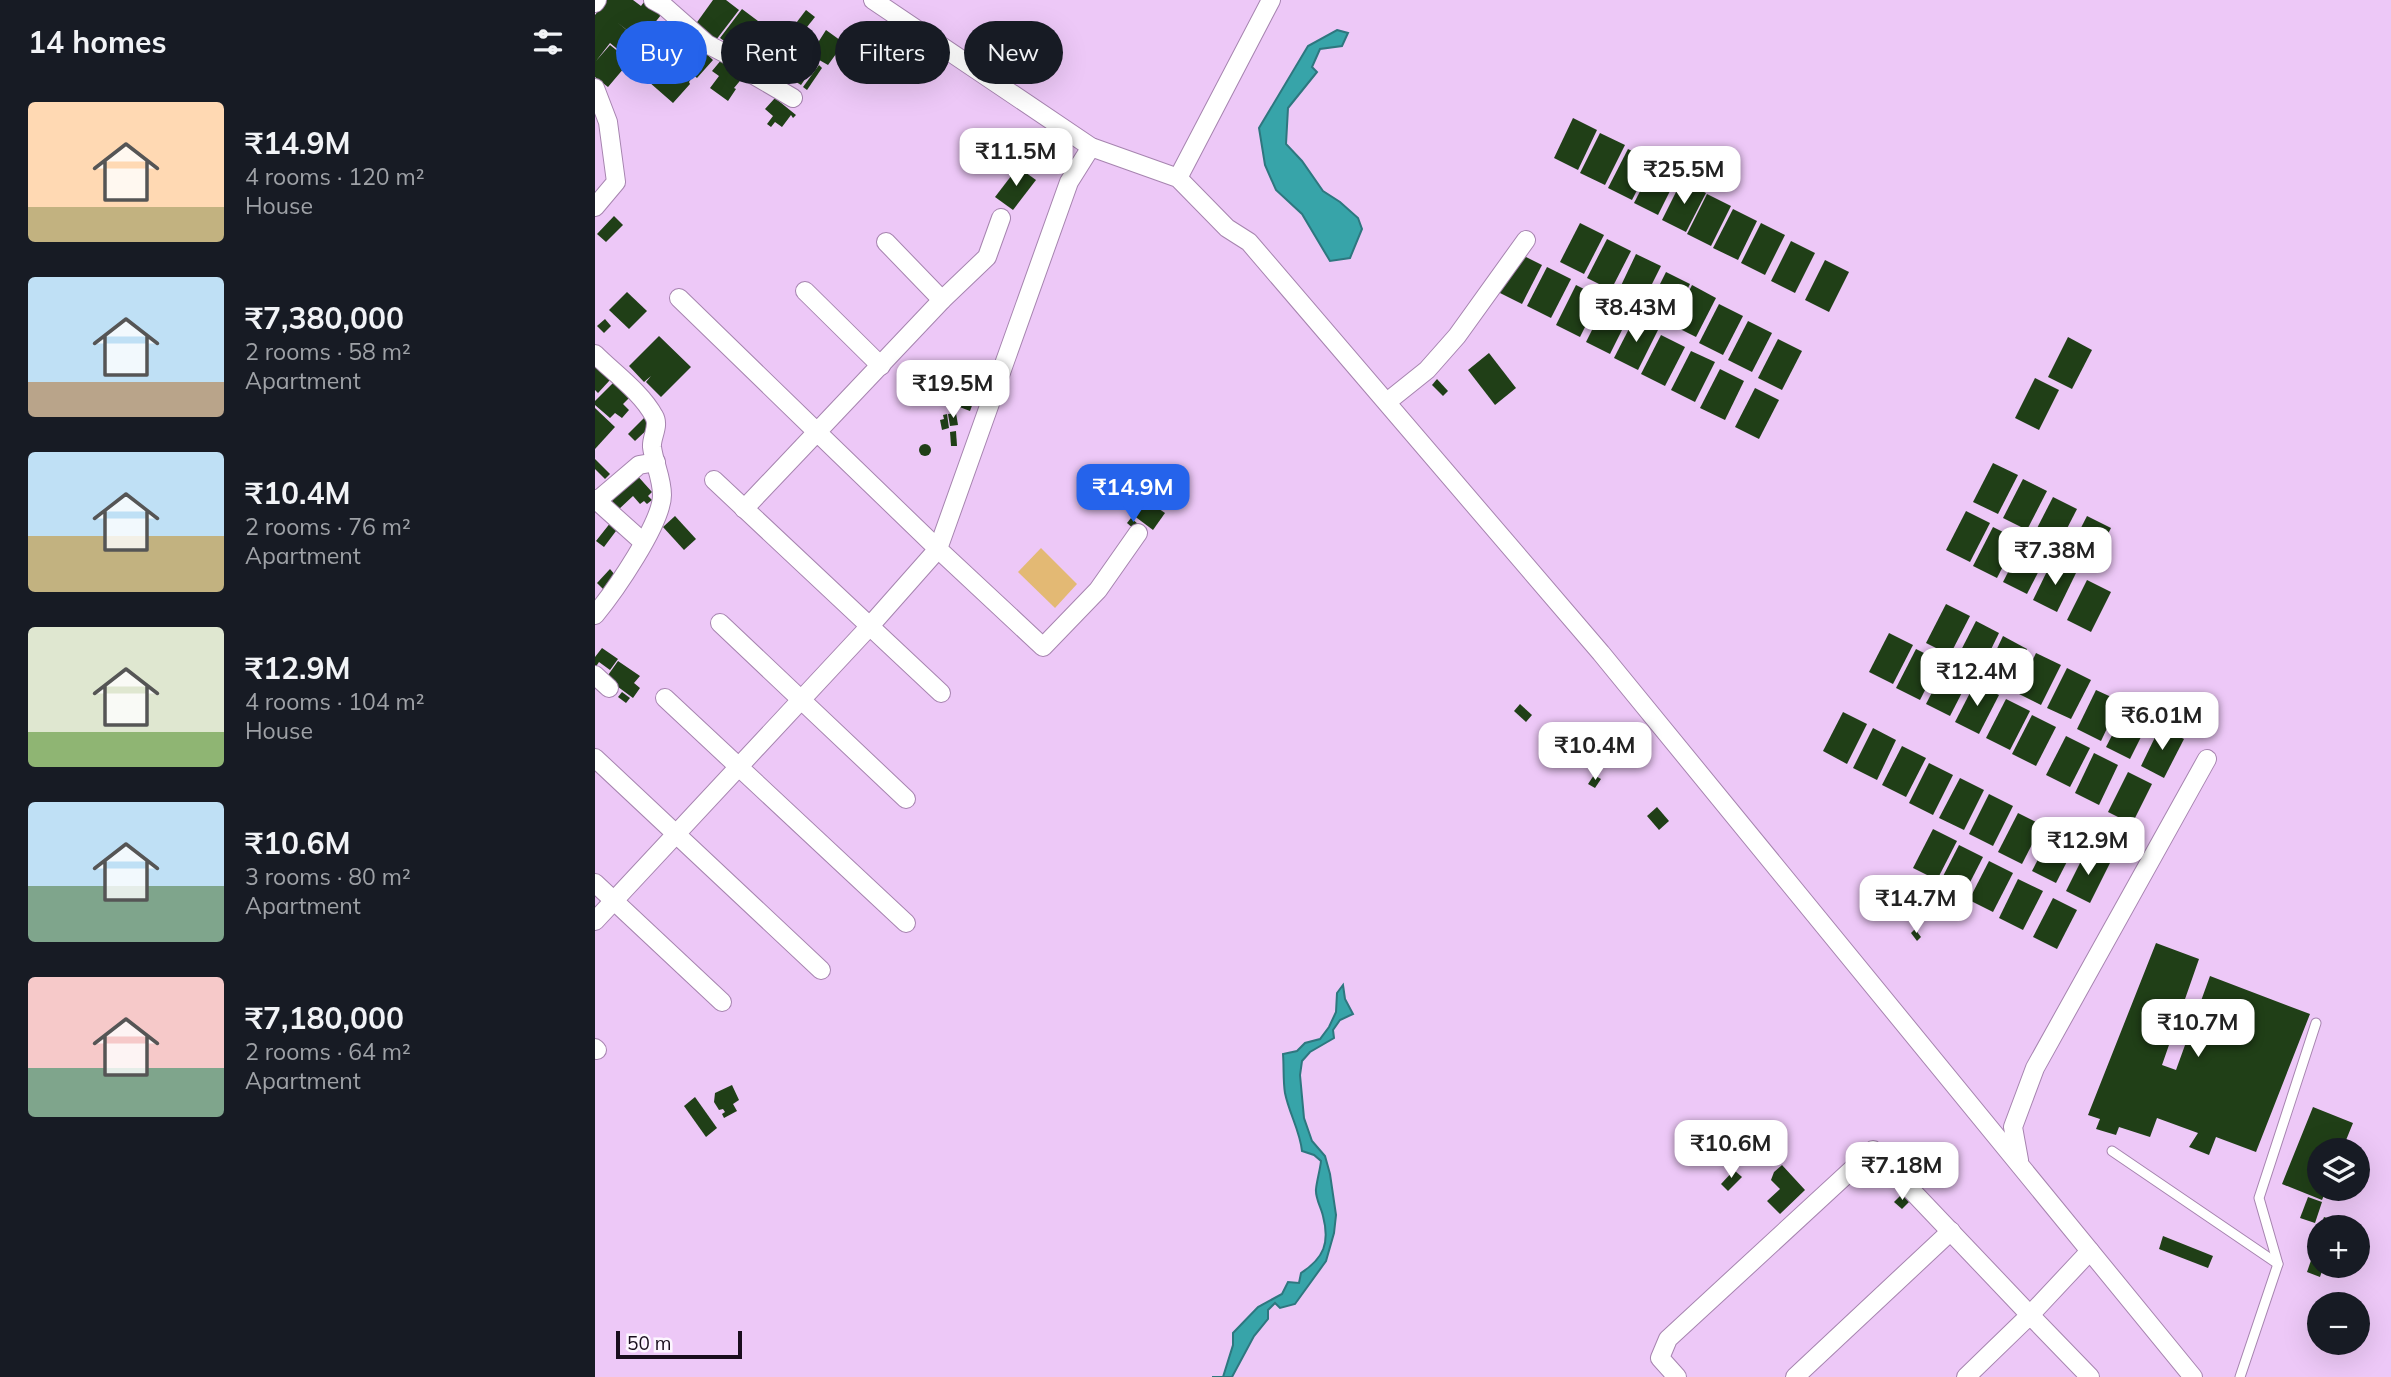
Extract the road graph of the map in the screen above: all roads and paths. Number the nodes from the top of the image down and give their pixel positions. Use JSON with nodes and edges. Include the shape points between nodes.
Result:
{"nodes":[{"id":1,"x":653,"y":0,"type":"edge"},
{"id":2,"x":873,"y":0,"type":"edge"},
{"id":3,"x":1271,"y":0,"type":"edge"},
{"id":4,"x":595,"y":88,"type":"edge"},
{"id":5,"x":793,"y":98,"type":"dead end"},
{"id":6,"x":1091,"y":146,"type":"junction"},
{"id":7,"x":1178,"y":178,"type":"junction"},
{"id":8,"x":595,"y":207,"type":"edge"},
{"id":9,"x":1001,"y":218,"type":"dead end"},
{"id":10,"x":1526,"y":240,"type":"dead end"},
{"id":11,"x":886,"y":242,"type":"dead end"},
{"id":12,"x":805,"y":291,"type":"dead end"},
{"id":13,"x":679,"y":298,"type":"dead end"},
{"id":14,"x":942,"y":300,"type":"junction"},
{"id":15,"x":596,"y":356,"type":"edge"},
{"id":16,"x":881,"y":366,"type":"junction"},
{"id":17,"x":1387,"y":402,"type":"junction"},
{"id":18,"x":817,"y":432,"type":"junction"},
{"id":19,"x":656,"y":462,"type":"junction"},
{"id":20,"x":714,"y":480,"type":"dead end"},
{"id":21,"x":596,"y":500,"type":"edge"},
{"id":22,"x":744,"y":509,"type":"junction"},
{"id":23,"x":1138,"y":533,"type":"dead end"},
{"id":24,"x":643,"y":542,"type":"junction"},
{"id":25,"x":938,"y":549,"type":"junction"},
{"id":26,"x":598,"y":606,"type":"edge"},
{"id":27,"x":720,"y":623,"type":"dead end"},
{"id":28,"x":869,"y":627,"type":"junction"},
{"id":29,"x":595,"y":675,"type":"edge"},
{"id":30,"x":609,"y":688,"type":"dead end"},
{"id":31,"x":941,"y":693,"type":"dead end"},
{"id":32,"x":665,"y":698,"type":"dead end"},
{"id":33,"x":802,"y":699,"type":"junction"},
{"id":34,"x":595,"y":758,"type":"edge"},
{"id":35,"x":2207,"y":759,"type":"dead end"},
{"id":36,"x":737,"y":767,"type":"junction"},
{"id":37,"x":906,"y":799,"type":"dead end"},
{"id":38,"x":677,"y":835,"type":"junction"},
{"id":39,"x":595,"y":883,"type":"edge"},
{"id":40,"x":614,"y":901,"type":"junction"},
{"id":41,"x":595,"y":921,"type":"edge"},
{"id":42,"x":906,"y":923,"type":"dead end"},
{"id":43,"x":821,"y":970,"type":"dead end"},
{"id":44,"x":722,"y":1002,"type":"dead end"},
{"id":45,"x":2316,"y":1023,"type":"dead end"},
{"id":46,"x":2112,"y":1151,"type":"dead end"},
{"id":47,"x":2020,"y":1164,"type":"junction"},
{"id":48,"x":1951,"y":1231,"type":"junction"},
{"id":49,"x":2090,"y":1251,"type":"junction"},
{"id":50,"x":2278,"y":1264,"type":"junction"},
{"id":51,"x":2030,"y":1315,"type":"junction"},
{"id":52,"x":1677,"y":1377,"type":"edge"},
{"id":53,"x":1795,"y":1377,"type":"edge"},
{"id":54,"x":1966,"y":1377,"type":"edge"},
{"id":55,"x":2090,"y":1377,"type":"edge"},
{"id":56,"x":2193,"y":1377,"type":"edge"},
{"id":57,"x":2240,"y":1377,"type":"edge"}],
"edges":[{"from":1,"to":5,"type":"street","via":[[707,44]]},
{"from":2,"to":6,"type":"street"},
{"from":3,"to":7,"type":"street"},
{"from":4,"to":8,"type":"street","via":[[608,122],[616,182]]},
{"from":6,"to":7,"type":"street"},
{"from":6,"to":25,"type":"street","via":[[1069,182]]},
{"from":7,"to":17,"type":"street","via":[[1227,228],[1249,242]]},
{"from":9,"to":14,"type":"street","via":[[987,257]]},
{"from":10,"to":17,"type":"street","via":[[1458,336],[1427,370]]},
{"from":11,"to":14,"type":"street"},
{"from":12,"to":16,"type":"street"},
{"from":13,"to":18,"type":"street"},
{"from":14,"to":16,"type":"street"},
{"from":15,"to":19,"type":"street","via":[[656,419],[652,446]]},
{"from":16,"to":18,"type":"street"},
{"from":17,"to":47,"type":"street","via":[[1601,653]]},
{"from":18,"to":22,"type":"street"},
{"from":18,"to":25,"type":"street"},
{"from":19,"to":21,"type":"street","via":[[639,465]]},
{"from":19,"to":24,"type":"street","via":[[662,495],[657,519]]},
{"from":20,"to":22,"type":"street"},
{"from":21,"to":24,"type":"street"},
{"from":22,"to":28,"type":"street"},
{"from":23,"to":25,"type":"street","via":[[1098,590],[1043,647]]},
{"from":24,"to":26,"type":"street"},
{"from":25,"to":28,"type":"street"},
{"from":27,"to":33,"type":"street"},
{"from":28,"to":31,"type":"street"},
{"from":28,"to":33,"type":"street"},
{"from":29,"to":30,"type":"street"},
{"from":32,"to":36,"type":"street"},
{"from":33,"to":36,"type":"street"},
{"from":33,"to":37,"type":"street"},
{"from":34,"to":38,"type":"street"},
{"from":35,"to":47,"type":"street","via":[[2035,1068],[2013,1127]]},
{"from":36,"to":38,"type":"street"},
{"from":36,"to":42,"type":"street"},
{"from":38,"to":40,"type":"street"},
{"from":38,"to":43,"type":"street"},
{"from":39,"to":40,"type":"street"},
{"from":40,"to":41,"type":"street"},
{"from":40,"to":44,"type":"street"},
{"from":45,"to":50,"type":"lane","via":[[2259,1198]]},
{"from":46,"to":50,"type":"lane"},
{"from":47,"to":49,"type":"street"},
{"from":48,"to":51,"type":"street"},
{"from":48,"to":52,"type":"street","via":[[1873,1150],[1668,1339],[1660,1358]]},
{"from":48,"to":53,"type":"street"},
{"from":49,"to":51,"type":"street"},
{"from":49,"to":56,"type":"street"},
{"from":50,"to":57,"type":"lane"},
{"from":51,"to":54,"type":"street"},
{"from":51,"to":55,"type":"street"}]}
